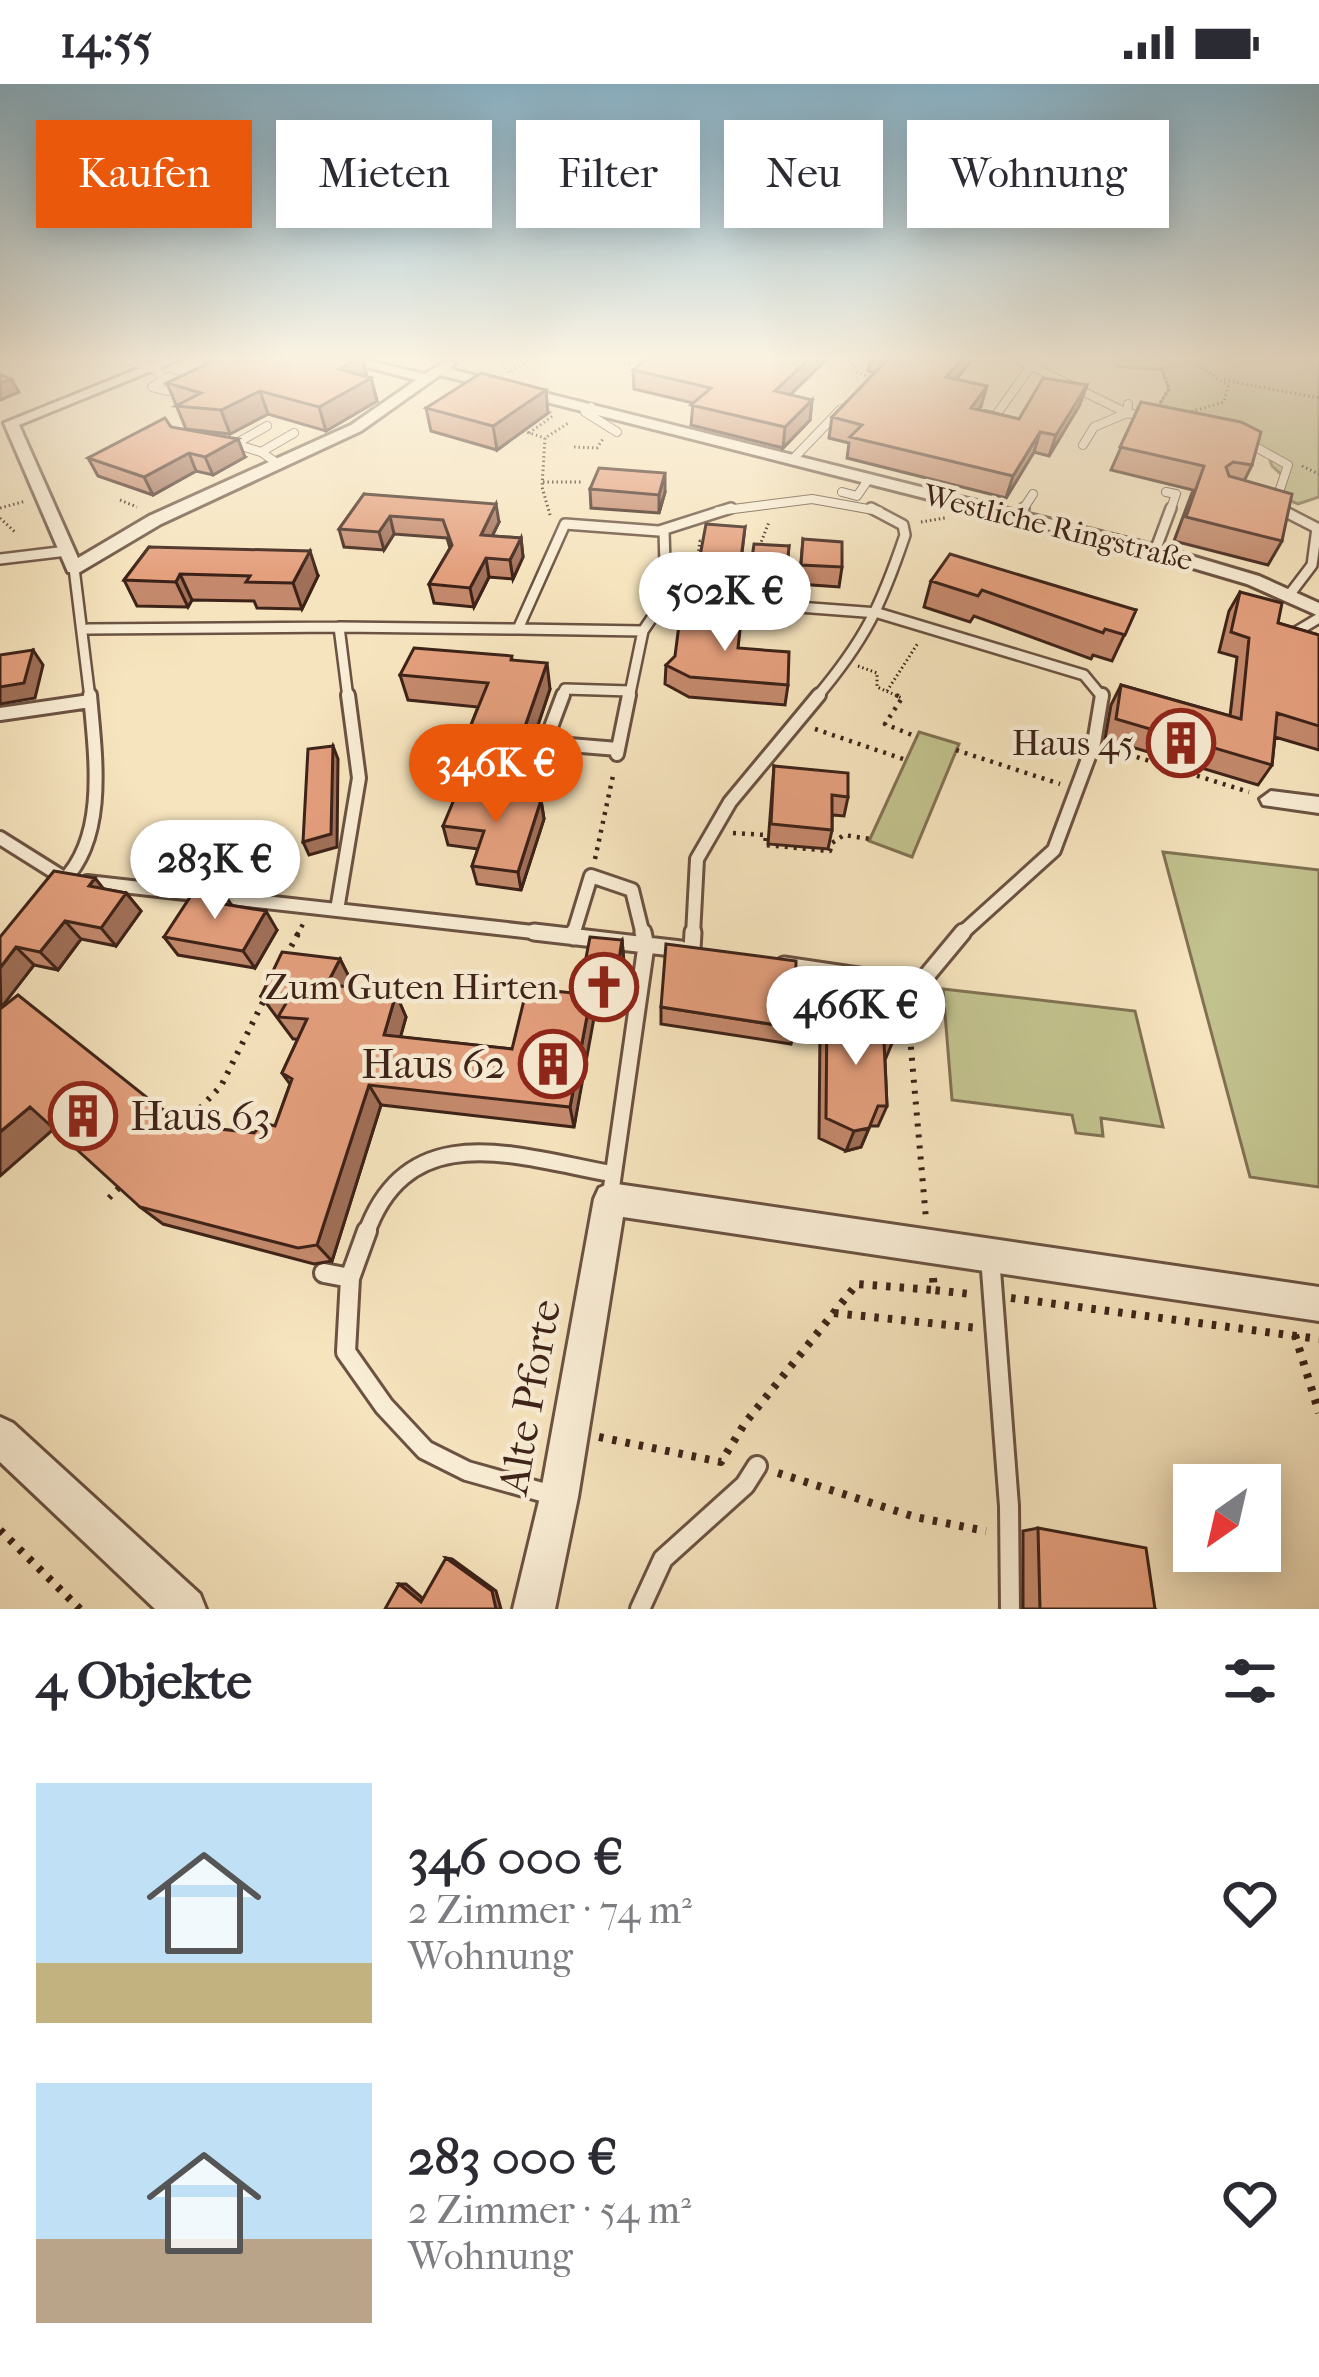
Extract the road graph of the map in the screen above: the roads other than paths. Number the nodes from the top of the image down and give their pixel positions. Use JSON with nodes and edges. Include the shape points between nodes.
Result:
{"nodes":[{"id":1,"x":14,"y":431,"type":"edge"},
{"id":2,"x":256,"y":431,"type":"edge"},
{"id":3,"x":349,"y":431,"type":"edge"},
{"id":4,"x":647,"y":431,"type":"edge"},
{"id":5,"x":820,"y":431,"type":"edge"},
{"id":6,"x":1091,"y":431,"type":"edge"},
{"id":7,"x":294,"y":434,"type":"dead end"},
{"id":8,"x":1242,"y":439,"type":"edge"},
{"id":9,"x":214,"y":440,"type":"edge"},
{"id":10,"x":236,"y":443,"type":"junction"},
{"id":11,"x":1082,"y":445,"type":"dead end"},
{"id":12,"x":261,"y":452,"type":"junction"},
{"id":13,"x":792,"y":460,"type":"junction"},
{"id":14,"x":277,"y":464,"type":"junction"},
{"id":15,"x":868,"y":480,"type":"junction"},
{"id":16,"x":842,"y":492,"type":"dead end"},
{"id":17,"x":1166,"y":492,"type":"dead end"},
{"id":18,"x":1033,"y":494,"type":"dead end"},
{"id":19,"x":1257,"y":501,"type":"edge"},
{"id":20,"x":1274,"y":505,"type":"junction"},
{"id":21,"x":1018,"y":517,"type":"junction"},
{"id":22,"x":664,"y":531,"type":"junction"},
{"id":23,"x":1155,"y":551,"type":"junction"},
{"id":24,"x":71,"y":559,"type":"junction"},
{"id":25,"x":0,"y":560,"type":"edge"},
{"id":26,"x":1290,"y":594,"type":"junction"},
{"id":27,"x":666,"y":597,"type":"junction"},
{"id":28,"x":878,"y":613,"type":"junction"},
{"id":29,"x":1319,"y":614,"type":"edge"},
{"id":30,"x":339,"y":627,"type":"junction"},
{"id":31,"x":88,"y":629,"type":"junction"},
{"id":32,"x":518,"y":629,"type":"junction"},
{"id":33,"x":644,"y":631,"type":"junction"},
{"id":34,"x":1288,"y":637,"type":"edge"},
{"id":35,"x":631,"y":691,"type":"junction"},
{"id":36,"x":90,"y":701,"type":"junction"},
{"id":37,"x":0,"y":714,"type":"edge"},
{"id":38,"x":1271,"y":799,"type":"road end"},
{"id":39,"x":1319,"y":805,"type":"edge"},
{"id":40,"x":0,"y":838,"type":"edge"},
{"id":41,"x":64,"y":879,"type":"junction"},
{"id":42,"x":52,"y":895,"type":"edge"},
{"id":43,"x":338,"y":910,"type":"junction"},
{"id":44,"x":573,"y":937,"type":"junction"},
{"id":45,"x":646,"y":946,"type":"junction"},
{"id":46,"x":692,"y":950,"type":"junction"},
{"id":47,"x":713,"y":953,"type":"edge"},
{"id":48,"x":777,"y":964,"type":"edge"},
{"id":49,"x":612,"y":1186,"type":"junction"},
{"id":50,"x":990,"y":1256,"type":"junction"},
{"id":51,"x":323,"y":1273,"type":"dead end"},
{"id":52,"x":350,"y":1277,"type":"junction"},
{"id":53,"x":1319,"y":1304,"type":"edge"},
{"id":54,"x":0,"y":1436,"type":"edge"},
{"id":55,"x":757,"y":1466,"type":"road end"},
{"id":56,"x":559,"y":1497,"type":"junction"},
{"id":57,"x":185,"y":1609,"type":"edge"},
{"id":58,"x":534,"y":1609,"type":"edge"},
{"id":59,"x":640,"y":1609,"type":"edge"},
{"id":60,"x":1010,"y":1609,"type":"edge"}],
"edges":[{"from":1,"to":24,"type":"street"},
{"from":2,"to":10,"type":"lane"},
{"from":3,"to":14,"type":"street"},
{"from":4,"to":13,"type":"street","name":"Westliche Ringstraße"},
{"from":5,"to":13,"type":"lane"},
{"from":6,"to":11,"type":"lane"},
{"from":7,"to":12,"type":"lane"},
{"from":8,"to":20,"type":"lane","via":[[1288,465]]},
{"from":9,"to":10,"type":"lane"},
{"from":10,"to":12,"type":"lane"},
{"from":12,"to":14,"type":"lane"},
{"from":13,"to":15,"type":"street","name":"Westliche Ringstraße"},
{"from":14,"to":24,"type":"street"},
{"from":15,"to":16,"type":"lane","via":[[857,496]]},
{"from":15,"to":21,"type":"street","name":"Westliche Ringstraße"},
{"from":17,"to":23,"type":"lane","via":[[1176,494]]},
{"from":18,"to":21,"type":"lane"},
{"from":19,"to":20,"type":"lane"},
{"from":20,"to":26,"type":"lane","via":[[1317,527],[1316,565]]},
{"from":21,"to":23,"type":"street","name":"Westliche Ringstraße"},
{"from":22,"to":27,"type":"lane"},
{"from":22,"to":28,"type":"lane","via":[[765,502],[853,502],[900,521],[904,535]]},
{"from":22,"to":32,"type":"lane","via":[[565,524]]},
{"from":23,"to":26,"type":"street","name":"Westliche Ringstraße"},
{"from":24,"to":25,"type":"lane"},
{"from":24,"to":31,"type":"lane"},
{"from":26,"to":29,"type":"street","name":"Westliche Ringstraße"},
{"from":27,"to":28,"type":"lane"},
{"from":27,"to":33,"type":"lane"},
{"from":28,"to":46,"type":"lane","via":[[730,802],[697,859]]},
{"from":28,"to":48,"type":"lane","via":[[1084,674],[1103,697],[1094,743],[1054,850],[956,939],[919,985]]},
{"from":29,"to":34,"type":"lane"},
{"from":30,"to":31,"type":"lane"},
{"from":30,"to":32,"type":"lane"},
{"from":30,"to":43,"type":"lane","via":[[359,778]]},
{"from":31,"to":36,"type":"lane"},
{"from":32,"to":33,"type":"lane"},
{"from":33,"to":35,"type":"lane"},
{"from":35,"to":35,"type":"lane","via":[[565,689],[545,743],[618,751]]},
{"from":36,"to":37,"type":"lane"},
{"from":36,"to":41,"type":"lane","via":[[84,857]]},
{"from":38,"to":39,"type":"street"},
{"from":40,"to":41,"type":"lane"},
{"from":41,"to":42,"type":"lane"},
{"from":41,"to":43,"type":"lane"},
{"from":43,"to":44,"type":"lane"},
{"from":44,"to":45,"type":"lane"},
{"from":44,"to":45,"type":"lane","via":[[591,876],[632,890]]},
{"from":45,"to":46,"type":"lane"},
{"from":45,"to":49,"type":"lane"},
{"from":46,"to":47,"type":"lane"},
{"from":49,"to":50,"type":"street"},
{"from":49,"to":52,"type":"lane","via":[[451,1149],[392,1183],[367,1219]]},
{"from":49,"to":56,"type":"street","name":"Alte Pforte"},
{"from":50,"to":53,"type":"street"},
{"from":50,"to":60,"type":"lane"},
{"from":51,"to":52,"type":"lane"},
{"from":52,"to":56,"type":"lane","via":[[346,1352],[425,1450]]},
{"from":54,"to":57,"type":"street"},
{"from":55,"to":59,"type":"lane","via":[[663,1559]]},
{"from":56,"to":58,"type":"street","name":"Alte Pforte"}]}
